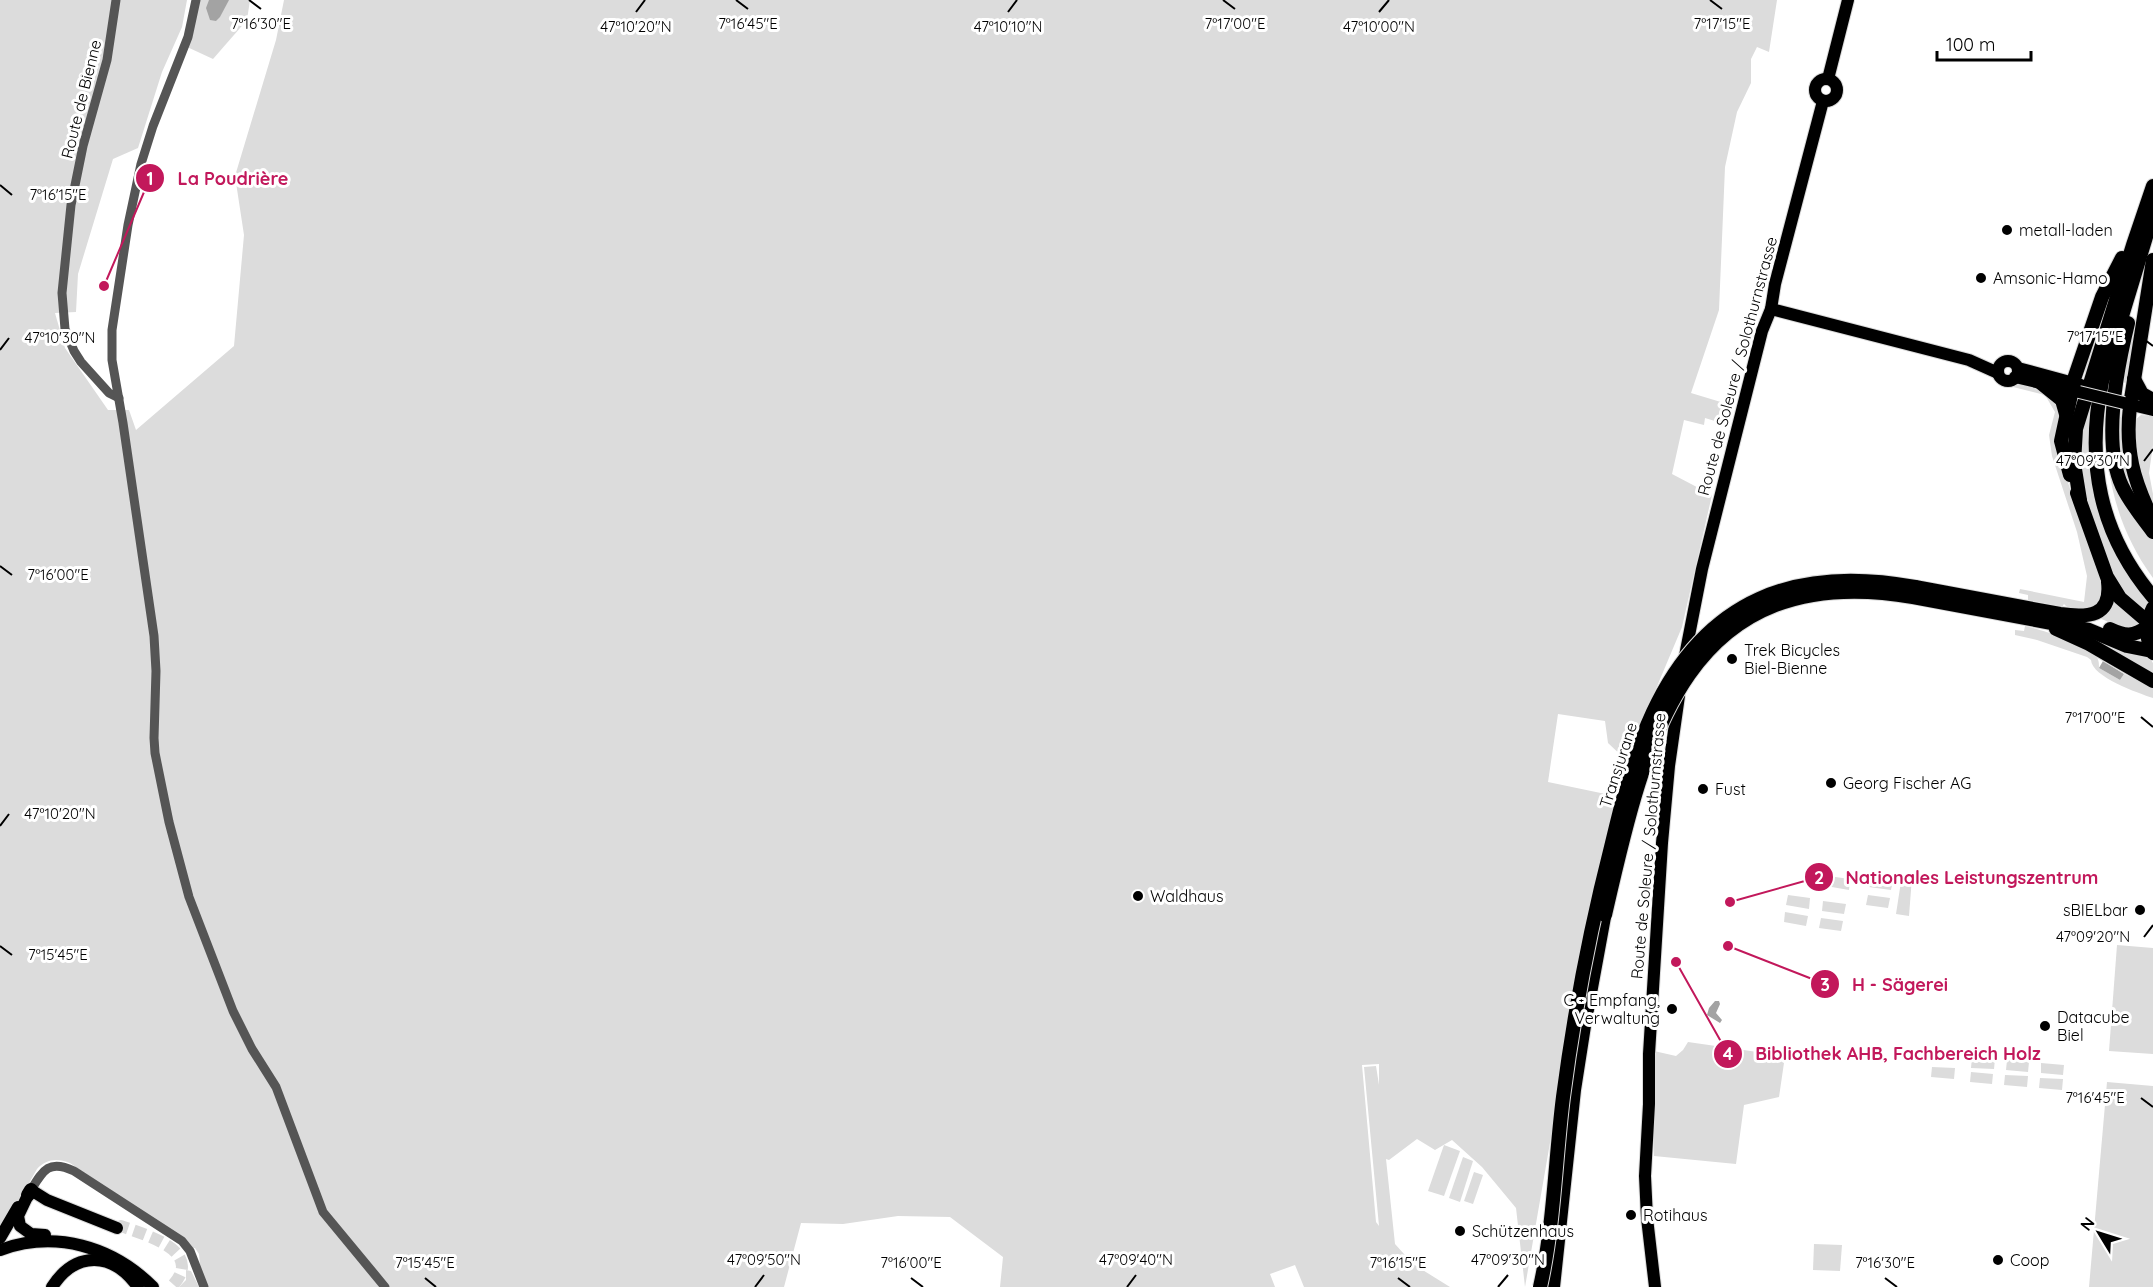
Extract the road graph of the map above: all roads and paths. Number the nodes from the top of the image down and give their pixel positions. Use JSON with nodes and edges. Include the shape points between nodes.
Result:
{"nodes":[{"id":1,"x":116,"y":0,"type":"edge"},
{"id":2,"x":196,"y":0,"type":"edge"},
{"id":3,"x":1848,"y":0,"type":"edge"},
{"id":4,"x":2153,"y":174,"type":"edge"},
{"id":5,"x":2153,"y":186,"type":"edge"},
{"id":6,"x":2153,"y":214,"type":"edge"},
{"id":7,"x":2153,"y":241,"type":"edge"},
{"id":8,"x":2153,"y":260,"type":"edge"},
{"id":9,"x":1771,"y":309,"type":"junction"},
{"id":10,"x":2130,"y":315,"type":"junction"},
{"id":11,"x":2016,"y":373,"type":"junction"},
{"id":12,"x":2134,"y":379,"type":"junction"},
{"id":13,"x":2041,"y":383,"type":"junction"},
{"id":14,"x":2076,"y":387,"type":"junction"},
{"id":15,"x":119,"y":398,"type":"junction"},
{"id":16,"x":2153,"y":400,"type":"edge"},
{"id":17,"x":2128,"y":401,"type":"junction"},
{"id":18,"x":2153,"y":408,"type":"edge"},
{"id":19,"x":2066,"y":414,"type":"junction"},
{"id":20,"x":2080,"y":500,"type":"junction"},
{"id":21,"x":2153,"y":520,"type":"edge"},
{"id":22,"x":2153,"y":532,"type":"edge"},
{"id":23,"x":2107,"y":577,"type":"junction"},
{"id":24,"x":2153,"y":586,"type":"edge"},
{"id":25,"x":1914,"y":592,"type":"junction"},
{"id":26,"x":2153,"y":597,"type":"edge"},
{"id":27,"x":2153,"y":609,"type":"edge"},
{"id":28,"x":2060,"y":614,"type":"junction"},
{"id":29,"x":2017,"y":617,"type":"junction"},
{"id":30,"x":2147,"y":625,"type":"junction"},
{"id":31,"x":2152,"y":652,"type":"edge"},
{"id":32,"x":2153,"y":681,"type":"edge"},
{"id":33,"x":29,"y":1193,"type":"junction"},
{"id":34,"x":117,"y":1228,"type":"tunnel mouth"},
{"id":35,"x":0,"y":1238,"type":"edge"},
{"id":36,"x":25,"y":1238,"type":"junction"},
{"id":37,"x":0,"y":1250,"type":"edge"},
{"id":38,"x":136,"y":1284,"type":"edge"},
{"id":39,"x":52,"y":1287,"type":"edge"},
{"id":40,"x":151,"y":1287,"type":"edge"},
{"id":41,"x":204,"y":1287,"type":"edge"},
{"id":42,"x":385,"y":1287,"type":"edge"},
{"id":43,"x":1540,"y":1287,"type":"edge"},
{"id":44,"x":1553,"y":1287,"type":"edge"},
{"id":45,"x":1655,"y":1287,"type":"edge"}],
"edges":[{"from":1,"to":15,"type":"street","name":"Route de Bienne","via":[[112,34],[71,205],[62,293],[65,329],[74,351],[109,393]]},
{"from":2,"to":15,"type":"street","via":[[188,37],[141,164],[128,225],[112,330],[112,360]]},
{"from":3,"to":9,"type":"main road","name":"Route de Soleure / Solothurnstrasse","via":[[1828,79],[1820,81],[1815,89],[1816,96],[1823,101]]},
{"from":4,"to":14,"type":"highway","via":[[2129,243],[2102,297]]},
{"from":5,"to":20,"type":"highway","via":[[2076,429],[2074,463]]},
{"from":6,"to":26,"type":"highway","via":[[2102,382],[2094,442],[2097,475],[2109,523],[2127,561]]},
{"from":7,"to":10,"type":"highway"},
{"from":8,"to":12,"type":"highway"},
{"from":9,"to":11,"type":"main road","via":[[1999,369],[2005,380]]},
{"from":9,"to":45,"type":"main road","name":"Route de Soleure / Solothurnstrasse","via":[[1762,331],[1702,569],[1669,766],[1656,920],[1645,1176]]},
{"from":10,"to":22,"type":"highway","via":[[2119,366],[2113,448],[2125,493]]},
{"from":10,"to":24,"type":"highway","via":[[2108,384],[2101,456],[2116,523],[2136,564]]},
{"from":11,"to":13,"type":"main road"},
{"from":11,"to":14,"type":"main road"},
{"from":12,"to":16,"type":"highway","via":[[2142,394]]},
{"from":12,"to":17,"type":"highway"},
{"from":13,"to":14,"type":"main road"},
{"from":13,"to":19,"type":"highway","via":[[2062,400]]},
{"from":14,"to":17,"type":"main road"},
{"from":14,"to":19,"type":"highway"},
{"from":15,"to":42,"type":"street","via":[[154,636],[155,753],[189,897],[233,1011],[276,1087],[323,1212]]},
{"from":17,"to":18,"type":"main road"},
{"from":17,"to":21,"type":"highway","via":[[2131,466]]},
{"from":19,"to":20,"type":"highway","via":[[2062,447]]},
{"from":20,"to":23,"type":"highway"},
{"from":23,"to":28,"type":"highway","via":[[2108,599],[2098,612],[2083,616]]},
{"from":23,"to":30,"type":"highway","via":[[2120,598]]},
{"from":25,"to":28,"type":"highway","name":"Transjurane"},
{"from":25,"to":29,"type":"highway","name":"Transjurane"},
{"from":25,"to":43,"type":"highway","name":"Transjurane","bridge":true,"via":[[1872,580],[1838,580],[1803,584],[1770,594],[1738,609],[1711,630],[1687,656],[1660,699],[1629,779],[1593,924],[1569,1059]]},
{"from":25,"to":44,"type":"highway","name":"Transjurane","bridge":true,"via":[[1826,593],[1793,599],[1762,611],[1709,650],[1666,711],[1637,785],[1596,960],[1578,1058]]},
{"from":27,"to":30,"type":"highway"},
{"from":28,"to":30,"type":"highway","via":[[2124,635],[2136,634]]},
{"from":29,"to":31,"type":"highway","via":[[2089,630]]},
{"from":29,"to":32,"type":"highway","via":[[2082,640]]},
{"from":30,"to":31,"type":"highway"},
{"from":33,"to":34,"type":"main road"},
{"from":33,"to":35,"type":"main road"},
{"from":33,"to":36,"type":"main road","via":[[18,1216]]},
{"from":33,"to":41,"type":"street","via":[[49,1167],[74,1171],[182,1241]]},
{"from":36,"to":37,"type":"main road"},
{"from":36,"to":40,"type":"main road","via":[[55,1236],[86,1246],[133,1269]]},
{"from":38,"to":39,"type":"main road","via":[[118,1268],[94,1260],[78,1262]]},
{"from":38,"to":40,"type":"main road"}]}
